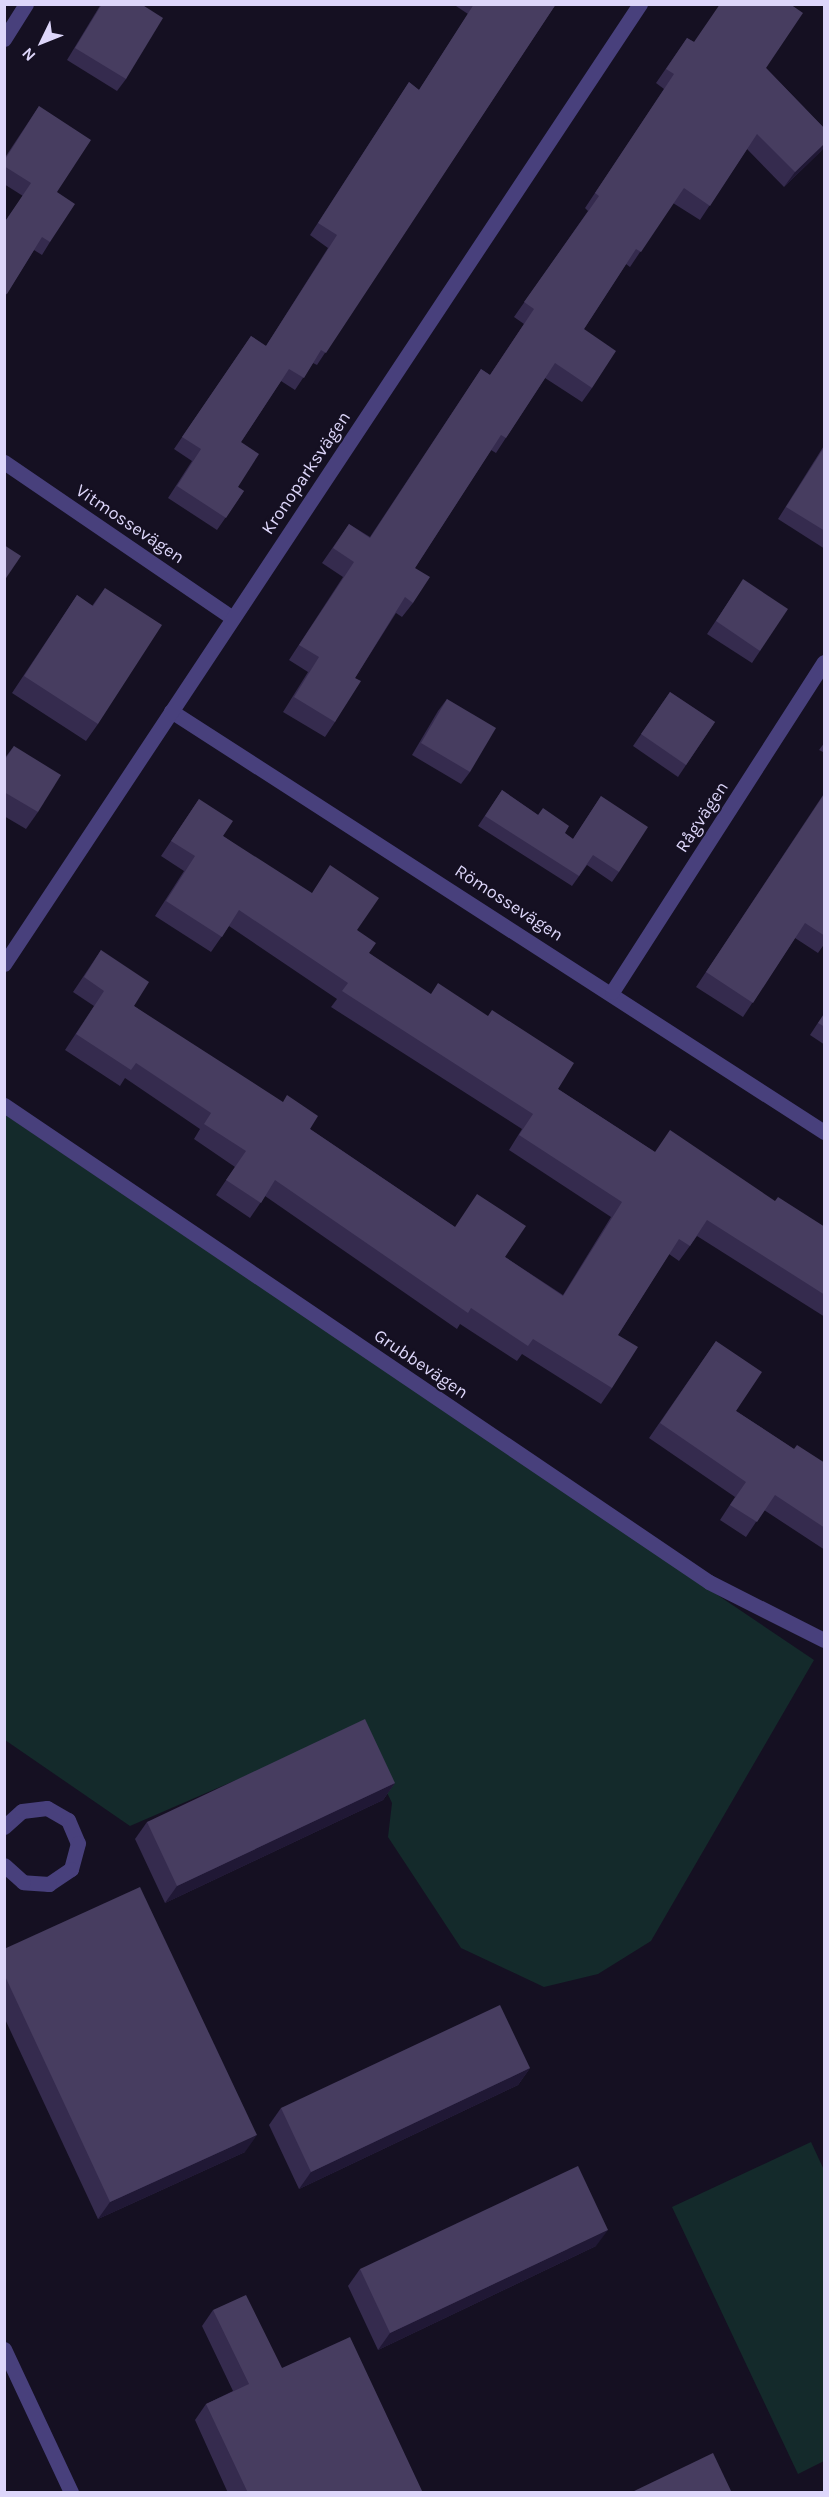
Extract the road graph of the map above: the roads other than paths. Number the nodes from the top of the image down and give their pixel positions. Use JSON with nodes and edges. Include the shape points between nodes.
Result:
{"nodes":[{"id":1,"x":26,"y":4,"type":"edge"},
{"id":2,"x":640,"y":4,"type":"edge"},
{"id":3,"x":4,"y":39,"type":"edge"},
{"id":4,"x":4,"y":462,"type":"edge"},
{"id":5,"x":233,"y":618,"type":"junction"},
{"id":6,"x":825,"y":662,"type":"edge"},
{"id":7,"x":171,"y":711,"type":"junction"},
{"id":8,"x":4,"y":964,"type":"edge"},
{"id":9,"x":612,"y":992,"type":"junction"},
{"id":10,"x":4,"y":1105,"type":"edge"},
{"id":11,"x":825,"y":1132,"type":"edge"},
{"id":12,"x":825,"y":1640,"type":"edge"},
{"id":13,"x":4,"y":1827,"type":"edge"},
{"id":14,"x":4,"y":1865,"type":"edge"},
{"id":15,"x":4,"y":2349,"type":"edge"},
{"id":16,"x":71,"y":2493,"type":"edge"}],
"edges":[{"from":1,"to":3,"type":"street"},
{"from":2,"to":5,"type":"street","name":"Kronoparksvägen"},
{"from":4,"to":5,"type":"street","name":"Vitmossevägen"},
{"from":5,"to":7,"type":"street","name":"Kronoparksvägen"},
{"from":6,"to":9,"type":"street","name":"Rågvägen"},
{"from":7,"to":8,"type":"street","name":"Kronoparksvägen"},
{"from":7,"to":9,"type":"street","name":"Römossevägen"},
{"from":9,"to":11,"type":"street","name":"Römossevägen"},
{"from":10,"to":12,"type":"street","name":"Grubbevägen","via":[[709,1582]]},
{"from":13,"to":14,"type":"street","via":[[22,1811],[47,1808],[68,1820],[78,1843],[71,1869],[49,1884],[23,1882]]},
{"from":15,"to":16,"type":"street"}]}
